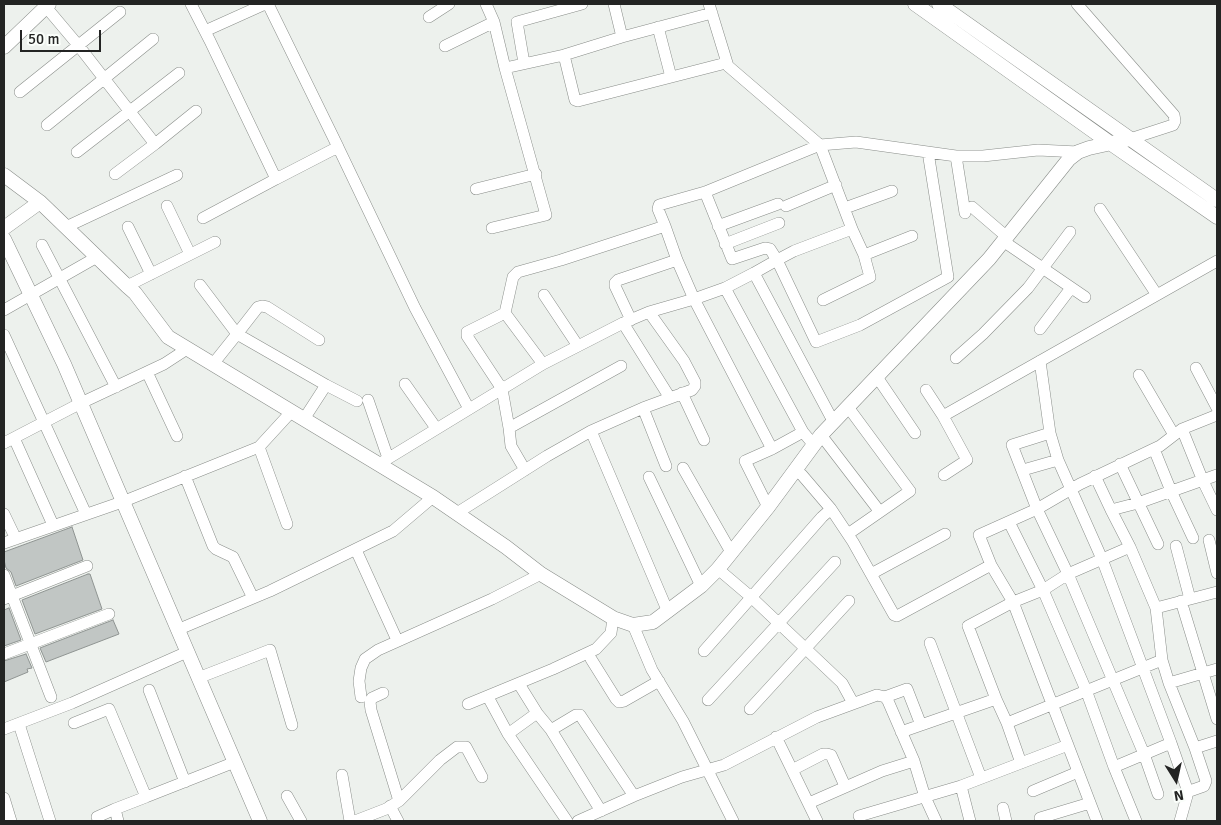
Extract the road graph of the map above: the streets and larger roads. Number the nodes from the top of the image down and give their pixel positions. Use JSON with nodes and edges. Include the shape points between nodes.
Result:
{"nodes":[{"id":1,"x":191,"y":4,"type":"edge"},
{"id":2,"x":266,"y":4,"type":"edge"},
{"id":3,"x":450,"y":4,"type":"edge"},
{"id":4,"x":486,"y":4,"type":"edge"},
{"id":5,"x":582,"y":4,"type":"edge"},
{"id":6,"x":614,"y":4,"type":"edge"},
{"id":7,"x":915,"y":4,"type":"edge"},
{"id":8,"x":938,"y":4,"type":"edge"},
{"id":9,"x":1077,"y":4,"type":"edge"},
{"id":10,"x":47,"y":5,"type":"edge"},
{"id":11,"x":563,"y":6,"type":"edge"},
{"id":12,"x":710,"y":8,"type":"edge"},
{"id":13,"x":120,"y":12,"type":"dead end"},
{"id":14,"x":429,"y":17,"type":"dead end"},
{"id":15,"x":494,"y":22,"type":"junction"},
{"id":16,"x":658,"y":27,"type":"junction"},
{"id":17,"x":205,"y":31,"type":"junction"},
{"id":18,"x":622,"y":37,"type":"junction"},
{"id":19,"x":154,"y":39,"type":"dead end"},
{"id":20,"x":78,"y":45,"type":"junction"},
{"id":21,"x":445,"y":46,"type":"dead end"},
{"id":22,"x":4,"y":47,"type":"edge"},
{"id":23,"x":564,"y":55,"type":"junction"},
{"id":24,"x":726,"y":63,"type":"junction"},
{"id":25,"x":524,"y":64,"type":"junction"},
{"id":26,"x":505,"y":68,"type":"junction"},
{"id":27,"x":179,"y":73,"type":"dead end"},
{"id":28,"x":671,"y":77,"type":"junction"},
{"id":29,"x":104,"y":79,"type":"junction"},
{"id":30,"x":20,"y":92,"type":"dead end"},
{"id":31,"x":196,"y":111,"type":"dead end"},
{"id":32,"x":128,"y":112,"type":"junction"},
{"id":33,"x":47,"y":124,"type":"dead end"},
{"id":34,"x":1130,"y":139,"type":"junction"},
{"id":35,"x":1110,"y":143,"type":"junction"},
{"id":36,"x":155,"y":144,"type":"junction"},
{"id":37,"x":820,"y":145,"type":"junction"},
{"id":38,"x":338,"y":147,"type":"junction"},
{"id":39,"x":76,"y":152,"type":"dead end"},
{"id":40,"x":928,"y":152,"type":"junction"},
{"id":41,"x":1078,"y":152,"type":"junction"},
{"id":42,"x":956,"y":156,"type":"junction"},
{"id":43,"x":115,"y":174,"type":"dead end"},
{"id":44,"x":536,"y":174,"type":"junction"},
{"id":45,"x":4,"y":175,"type":"edge"},
{"id":46,"x":176,"y":176,"type":"dead end"},
{"id":47,"x":276,"y":179,"type":"junction"},
{"id":48,"x":836,"y":185,"type":"junction"},
{"id":49,"x":476,"y":189,"type":"dead end"},
{"id":50,"x":892,"y":191,"type":"dead end"},
{"id":51,"x":705,"y":192,"type":"junction"},
{"id":52,"x":1217,"y":200,"type":"edge"},
{"id":53,"x":40,"y":202,"type":"junction"},
{"id":54,"x":167,"y":206,"type":"dead end"},
{"id":55,"x":845,"y":208,"type":"junction"},
{"id":56,"x":1100,"y":209,"type":"dead end"},
{"id":57,"x":1217,"y":217,"type":"edge"},
{"id":58,"x":204,"y":218,"type":"dead end"},
{"id":59,"x":779,"y":223,"type":"dead end"},
{"id":60,"x":665,"y":226,"type":"junction"},
{"id":61,"x":718,"y":226,"type":"junction"},
{"id":62,"x":66,"y":227,"type":"junction"},
{"id":63,"x":128,"y":227,"type":"dead end"},
{"id":64,"x":4,"y":228,"type":"edge"},
{"id":65,"x":492,"y":228,"type":"dead end"},
{"id":66,"x":852,"y":229,"type":"junction"},
{"id":67,"x":1070,"y":232,"type":"dead end"},
{"id":68,"x":912,"y":236,"type":"dead end"},
{"id":69,"x":4,"y":239,"type":"edge"},
{"id":70,"x":1005,"y":239,"type":"junction"},
{"id":71,"x":215,"y":242,"type":"dead end"},
{"id":72,"x":725,"y":244,"type":"junction"},
{"id":73,"x":42,"y":245,"type":"dead end"},
{"id":74,"x":190,"y":254,"type":"junction"},
{"id":75,"x":864,"y":255,"type":"junction"},
{"id":76,"x":97,"y":257,"type":"junction"},
{"id":77,"x":677,"y":260,"type":"junction"},
{"id":78,"x":777,"y":260,"type":"junction"},
{"id":79,"x":1217,"y":261,"type":"edge"},
{"id":80,"x":1042,"y":269,"type":"junction"},
{"id":81,"x":150,"y":274,"type":"junction"},
{"id":82,"x":754,"y":274,"type":"junction"},
{"id":83,"x":948,"y":277,"type":"junction"},
{"id":84,"x":60,"y":279,"type":"junction"},
{"id":85,"x":200,"y":285,"type":"dead end"},
{"id":86,"x":127,"y":286,"type":"junction"},
{"id":87,"x":725,"y":288,"type":"junction"},
{"id":88,"x":960,"y":288,"type":"junction"},
{"id":89,"x":1071,"y":288,"type":"junction"},
{"id":90,"x":31,"y":295,"type":"junction"},
{"id":91,"x":544,"y":295,"type":"dead end"},
{"id":92,"x":1157,"y":295,"type":"junction"},
{"id":93,"x":1085,"y":297,"type":"dead end"},
{"id":94,"x":694,"y":299,"type":"junction"},
{"id":95,"x":822,"y":300,"type":"dead end"},
{"id":96,"x":4,"y":310,"type":"edge"},
{"id":97,"x":650,"y":312,"type":"junction"},
{"id":98,"x":505,"y":314,"type":"junction"},
{"id":99,"x":627,"y":322,"type":"junction"},
{"id":100,"x":1040,"y":329,"type":"dead end"},
{"id":101,"x":237,"y":334,"type":"junction"},
{"id":102,"x":4,"y":335,"type":"edge"},
{"id":103,"x":319,"y":340,"type":"dead end"},
{"id":104,"x":578,"y":346,"type":"junction"},
{"id":105,"x":187,"y":349,"type":"junction"},
{"id":106,"x":956,"y":358,"type":"dead end"},
{"id":107,"x":1040,"y":361,"type":"junction"},
{"id":108,"x":213,"y":364,"type":"junction"},
{"id":109,"x":543,"y":364,"type":"junction"},
{"id":110,"x":621,"y":366,"type":"dead end"},
{"id":111,"x":1196,"y":368,"type":"dead end"},
{"id":112,"x":147,"y":372,"type":"junction"},
{"id":113,"x":1139,"y":375,"type":"dead end"},
{"id":114,"x":877,"y":377,"type":"junction"},
{"id":115,"x":406,"y":384,"type":"dead end"},
{"id":116,"x":326,"y":385,"type":"junction"},
{"id":117,"x":116,"y":387,"type":"junction"},
{"id":118,"x":502,"y":389,"type":"junction"},
{"id":119,"x":926,"y":390,"type":"dead end"},
{"id":120,"x":682,"y":393,"type":"junction"},
{"id":121,"x":670,"y":398,"type":"junction"},
{"id":122,"x":80,"y":403,"type":"junction"},
{"id":123,"x":848,"y":407,"type":"junction"},
{"id":124,"x":643,"y":408,"type":"junction"},
{"id":125,"x":469,"y":409,"type":"junction"},
{"id":126,"x":298,"y":415,"type":"junction"},
{"id":127,"x":1217,"y":415,"type":"edge"},
{"id":128,"x":943,"y":416,"type":"junction"},
{"id":129,"x":833,"y":421,"type":"junction"},
{"id":130,"x":44,"y":422,"type":"junction"},
{"id":131,"x":436,"y":428,"type":"junction"},
{"id":132,"x":509,"y":428,"type":"junction"},
{"id":133,"x":590,"y":431,"type":"junction"},
{"id":134,"x":803,"y":432,"type":"junction"},
{"id":135,"x":1178,"y":432,"type":"junction"},
{"id":136,"x":915,"y":433,"type":"dead end"},
{"id":137,"x":1050,"y":433,"type":"junction"},
{"id":138,"x":177,"y":436,"type":"dead end"},
{"id":139,"x":9,"y":440,"type":"edge"},
{"id":140,"x":704,"y":440,"type":"dead end"},
{"id":141,"x":817,"y":440,"type":"junction"},
{"id":142,"x":259,"y":447,"type":"junction"},
{"id":143,"x":772,"y":449,"type":"junction"},
{"id":144,"x":1154,"y":449,"type":"junction"},
{"id":145,"x":1058,"y":460,"type":"junction"},
{"id":146,"x":383,"y":461,"type":"junction"},
{"id":147,"x":1120,"y":464,"type":"junction"},
{"id":148,"x":666,"y":466,"type":"dead end"},
{"id":149,"x":683,"y":468,"type":"dead end"},
{"id":150,"x":525,"y":470,"type":"junction"},
{"id":151,"x":795,"y":470,"type":"junction"},
{"id":152,"x":1023,"y":470,"type":"junction"},
{"id":153,"x":944,"y":475,"type":"dead end"},
{"id":154,"x":1217,"y":475,"type":"edge"},
{"id":155,"x":185,"y":476,"type":"junction"},
{"id":156,"x":1095,"y":476,"type":"junction"},
{"id":157,"x":649,"y":477,"type":"dead end"},
{"id":158,"x":1203,"y":481,"type":"junction"},
{"id":159,"x":1070,"y":489,"type":"junction"},
{"id":160,"x":1171,"y":491,"type":"junction"},
{"id":161,"x":433,"y":497,"type":"junction"},
{"id":162,"x":122,"y":502,"type":"junction"},
{"id":163,"x":1138,"y":502,"type":"junction"},
{"id":164,"x":768,"y":507,"type":"junction"},
{"id":165,"x":831,"y":509,"type":"junction"},
{"id":166,"x":1037,"y":509,"type":"junction"},
{"id":167,"x":1111,"y":510,"type":"junction"},
{"id":168,"x":1217,"y":510,"type":"edge"},
{"id":169,"x":880,"y":512,"type":"junction"},
{"id":170,"x":456,"y":513,"type":"junction"},
{"id":171,"x":4,"y":514,"type":"edge"},
{"id":172,"x":86,"y":514,"type":"junction"},
{"id":173,"x":1009,"y":522,"type":"junction"},
{"id":174,"x":288,"y":524,"type":"dead end"},
{"id":175,"x":53,"y":525,"type":"junction"},
{"id":176,"x":848,"y":534,"type":"junction"},
{"id":177,"x":945,"y":534,"type":"dead end"},
{"id":178,"x":1193,"y":538,"type":"dead end"},
{"id":179,"x":16,"y":539,"type":"junction"},
{"id":180,"x":1209,"y":540,"type":"dead end"},
{"id":181,"x":4,"y":543,"type":"edge"},
{"id":182,"x":1158,"y":544,"type":"dead end"},
{"id":183,"x":1176,"y":546,"type":"dead end"},
{"id":184,"x":1130,"y":547,"type":"junction"},
{"id":185,"x":356,"y":550,"type":"junction"},
{"id":186,"x":731,"y":552,"type":"junction"},
{"id":187,"x":1102,"y":559,"type":"junction"},
{"id":188,"x":835,"y":562,"type":"dead end"},
{"id":189,"x":991,"y":565,"type":"junction"},
{"id":190,"x":87,"y":566,"type":"dead end"},
{"id":191,"x":718,"y":569,"type":"junction"},
{"id":192,"x":1217,"y":573,"type":"edge"},
{"id":193,"x":541,"y":574,"type":"junction"},
{"id":194,"x":871,"y":574,"type":"junction"},
{"id":195,"x":1068,"y":574,"type":"junction"},
{"id":196,"x":4,"y":575,"type":"edge"},
{"id":197,"x":701,"y":586,"type":"junction"},
{"id":198,"x":1043,"y":590,"type":"junction"},
{"id":199,"x":1217,"y":592,"type":"edge"},
{"id":200,"x":8,"y":597,"type":"edge"},
{"id":201,"x":751,"y":597,"type":"junction"},
{"id":202,"x":253,"y":598,"type":"junction"},
{"id":203,"x":1186,"y":600,"type":"junction"},
{"id":204,"x":849,"y":601,"type":"dead end"},
{"id":205,"x":1013,"y":602,"type":"junction"},
{"id":206,"x":1156,"y":608,"type":"junction"},
{"id":207,"x":668,"y":612,"type":"junction"},
{"id":208,"x":109,"y":614,"type":"dead end"},
{"id":209,"x":613,"y":618,"type":"junction"},
{"id":210,"x":779,"y":623,"type":"junction"},
{"id":211,"x":633,"y":626,"type":"junction"},
{"id":212,"x":178,"y":630,"type":"junction"},
{"id":213,"x":397,"y":640,"type":"junction"},
{"id":214,"x":930,"y":643,"type":"dead end"},
{"id":215,"x":31,"y":644,"type":"junction"},
{"id":216,"x":806,"y":648,"type":"junction"},
{"id":217,"x":704,"y":651,"type":"dead end"},
{"id":218,"x":187,"y":652,"type":"junction"},
{"id":219,"x":4,"y":654,"type":"edge"},
{"id":220,"x":591,"y":659,"type":"dead end"},
{"id":221,"x":1162,"y":660,"type":"junction"},
{"id":222,"x":1144,"y":668,"type":"junction"},
{"id":223,"x":1217,"y":669,"type":"edge"},
{"id":224,"x":1203,"y":673,"type":"junction"},
{"id":225,"x":198,"y":678,"type":"junction"},
{"id":226,"x":1112,"y":679,"type":"junction"},
{"id":227,"x":659,"y":680,"type":"junction"},
{"id":228,"x":1169,"y":682,"type":"junction"},
{"id":229,"x":519,"y":684,"type":"junction"},
{"id":230,"x":148,"y":690,"type":"dead end"},
{"id":231,"x":1086,"y":690,"type":"junction"},
{"id":232,"x":383,"y":693,"type":"dead end"},
{"id":233,"x":488,"y":696,"type":"junction"},
{"id":234,"x":51,"y":697,"type":"dead end"},
{"id":235,"x":361,"y":697,"type":"dead end"},
{"id":236,"x":885,"y":698,"type":"junction"},
{"id":237,"x":996,"y":699,"type":"junction"},
{"id":238,"x":708,"y":700,"type":"dead end"},
{"id":239,"x":468,"y":704,"type":"dead end"},
{"id":240,"x":853,"y":704,"type":"junction"},
{"id":241,"x":1052,"y":704,"type":"junction"},
{"id":242,"x":750,"y":709,"type":"dead end"},
{"id":243,"x":537,"y":713,"type":"junction"},
{"id":244,"x":955,"y":713,"type":"junction"},
{"id":245,"x":1217,"y":719,"type":"edge"},
{"id":246,"x":74,"y":723,"type":"dead end"},
{"id":247,"x":1007,"y":723,"type":"junction"},
{"id":248,"x":19,"y":724,"type":"junction"},
{"id":249,"x":292,"y":725,"type":"dead end"},
{"id":250,"x":921,"y":725,"type":"junction"},
{"id":251,"x":4,"y":729,"type":"edge"},
{"id":252,"x":551,"y":730,"type":"junction"},
{"id":253,"x":901,"y":732,"type":"junction"},
{"id":254,"x":508,"y":734,"type":"junction"},
{"id":255,"x":776,"y":737,"type":"junction"},
{"id":256,"x":1217,"y":741,"type":"edge"},
{"id":257,"x":1171,"y":743,"type":"junction"},
{"id":258,"x":1068,"y":745,"type":"junction"},
{"id":259,"x":1195,"y":748,"type":"junction"},
{"id":260,"x":1144,"y":754,"type":"junction"},
{"id":261,"x":914,"y":761,"type":"junction"},
{"id":262,"x":234,"y":762,"type":"junction"},
{"id":263,"x":1021,"y":763,"type":"junction"},
{"id":264,"x":1114,"y":767,"type":"junction"},
{"id":265,"x":706,"y":770,"type":"junction"},
{"id":266,"x":792,"y":770,"type":"junction"},
{"id":267,"x":1078,"y":772,"type":"junction"},
{"id":268,"x":342,"y":775,"type":"dead end"},
{"id":269,"x":482,"y":777,"type":"dead end"},
{"id":270,"x":981,"y":778,"type":"junction"},
{"id":271,"x":185,"y":782,"type":"junction"},
{"id":272,"x":845,"y":786,"type":"junction"},
{"id":273,"x":961,"y":786,"type":"junction"},
{"id":274,"x":1033,"y":791,"type":"dead end"},
{"id":275,"x":1187,"y":792,"type":"junction"},
{"id":276,"x":1158,"y":794,"type":"dead end"},
{"id":277,"x":287,"y":796,"type":"dead end"},
{"id":278,"x":634,"y":796,"type":"junction"},
{"id":279,"x":146,"y":797,"type":"junction"},
{"id":280,"x":925,"y":797,"type":"junction"},
{"id":281,"x":4,"y":798,"type":"edge"},
{"id":282,"x":1090,"y":803,"type":"junction"},
{"id":283,"x":394,"y":804,"type":"junction"},
{"id":284,"x":809,"y":804,"type":"junction"},
{"id":285,"x":1003,"y":808,"type":"dead end"},
{"id":286,"x":114,"y":810,"type":"junction"},
{"id":287,"x":601,"y":811,"type":"junction"},
{"id":288,"x":859,"y":816,"type":"dead end"},
{"id":289,"x":97,"y":817,"type":"dead end"},
{"id":290,"x":1040,"y":818,"type":"dead end"},
{"id":291,"x":11,"y":821,"type":"edge"},
{"id":292,"x":50,"y":821,"type":"edge"},
{"id":293,"x":118,"y":821,"type":"edge"},
{"id":294,"x":260,"y":821,"type":"edge"},
{"id":295,"x":301,"y":821,"type":"edge"},
{"id":296,"x":350,"y":821,"type":"edge"},
{"id":297,"x":355,"y":821,"type":"edge"},
{"id":298,"x":398,"y":821,"type":"edge"},
{"id":299,"x":567,"y":821,"type":"edge"},
{"id":300,"x":578,"y":821,"type":"edge"},
{"id":301,"x":733,"y":821,"type":"edge"},
{"id":302,"x":817,"y":821,"type":"edge"},
{"id":303,"x":936,"y":821,"type":"edge"},
{"id":304,"x":970,"y":821,"type":"edge"},
{"id":305,"x":1006,"y":821,"type":"edge"},
{"id":306,"x":1097,"y":821,"type":"edge"},
{"id":307,"x":1136,"y":821,"type":"edge"},
{"id":308,"x":1180,"y":821,"type":"edge"}],
"edges":[{"from":1,"to":17,"type":"street"},
{"from":2,"to":17,"type":"street"},
{"from":2,"to":38,"type":"street"},
{"from":3,"to":14,"type":"street"},
{"from":4,"to":15,"type":"street"},
{"from":5,"to":11,"type":"street"},
{"from":6,"to":18,"type":"street"},
{"from":7,"to":35,"type":"street"},
{"from":8,"to":34,"type":"street"},
{"from":9,"to":34,"type":"street","via":[[1174,115],[1173,126]]},
{"from":10,"to":20,"type":"street"},
{"from":10,"to":22,"type":"street"},
{"from":11,"to":25,"type":"street","via":[[517,22]]},
{"from":12,"to":16,"type":"street"},
{"from":12,"to":24,"type":"street"},
{"from":13,"to":20,"type":"street"},
{"from":15,"to":21,"type":"street"},
{"from":15,"to":26,"type":"street"},
{"from":16,"to":18,"type":"street"},
{"from":16,"to":28,"type":"street"},
{"from":17,"to":47,"type":"street"},
{"from":18,"to":23,"type":"street"},
{"from":19,"to":29,"type":"street"},
{"from":20,"to":29,"type":"street"},
{"from":20,"to":30,"type":"street"},
{"from":23,"to":25,"type":"street"},
{"from":23,"to":28,"type":"street","via":[[575,100],[578,101]]},
{"from":24,"to":28,"type":"street"},
{"from":24,"to":37,"type":"street"},
{"from":25,"to":26,"type":"street"},
{"from":26,"to":44,"type":"street"},
{"from":27,"to":32,"type":"street"},
{"from":29,"to":32,"type":"street"},
{"from":29,"to":33,"type":"street"},
{"from":31,"to":36,"type":"street"},
{"from":32,"to":36,"type":"street"},
{"from":32,"to":39,"type":"street"},
{"from":34,"to":35,"type":"street"},
{"from":34,"to":52,"type":"street"},
{"from":35,"to":41,"type":"street"},
{"from":35,"to":57,"type":"street"},
{"from":36,"to":43,"type":"street"},
{"from":37,"to":40,"type":"street","via":[[856,142]]},
{"from":37,"to":48,"type":"street"},
{"from":37,"to":51,"type":"street"},
{"from":38,"to":47,"type":"street"},
{"from":38,"to":125,"type":"street","via":[[415,308]]},
{"from":40,"to":42,"type":"street"},
{"from":40,"to":83,"type":"street"},
{"from":41,"to":42,"type":"street","via":[[1038,150]]},
{"from":41,"to":70,"type":"street"},
{"from":42,"to":70,"type":"street","via":[[969,210]]},
{"from":44,"to":49,"type":"street"},
{"from":44,"to":65,"type":"street","via":[[546,215]]},
{"from":45,"to":53,"type":"street"},
{"from":46,"to":62,"type":"street"},
{"from":47,"to":58,"type":"street"},
{"from":48,"to":55,"type":"street"},
{"from":48,"to":61,"type":"street"},
{"from":50,"to":55,"type":"street"},
{"from":51,"to":60,"type":"street","via":[[659,205]]},
{"from":51,"to":61,"type":"street"},
{"from":53,"to":62,"type":"street"},
{"from":53,"to":64,"type":"street"},
{"from":54,"to":74,"type":"street"},
{"from":55,"to":66,"type":"street"},
{"from":56,"to":92,"type":"street"},
{"from":59,"to":72,"type":"street"},
{"from":60,"to":77,"type":"street"},
{"from":60,"to":98,"type":"street","via":[[518,272],[513,277]]},
{"from":61,"to":72,"type":"street"},
{"from":62,"to":76,"type":"street"},
{"from":63,"to":81,"type":"street"},
{"from":66,"to":75,"type":"street"},
{"from":66,"to":78,"type":"street"},
{"from":67,"to":80,"type":"street"},
{"from":68,"to":75,"type":"street"},
{"from":69,"to":90,"type":"street"},
{"from":70,"to":80,"type":"street"},
{"from":70,"to":88,"type":"street"},
{"from":71,"to":74,"type":"street"},
{"from":72,"to":78,"type":"street","via":[[732,259],[765,248],[770,249]]},
{"from":73,"to":84,"type":"street"},
{"from":74,"to":81,"type":"street"},
{"from":75,"to":95,"type":"street","via":[[870,277]]},
{"from":76,"to":84,"type":"street"},
{"from":76,"to":86,"type":"street"},
{"from":77,"to":94,"type":"street"},
{"from":77,"to":99,"type":"street","via":[[615,283]]},
{"from":78,"to":82,"type":"street"},
{"from":78,"to":83,"type":"street","via":[[816,342],[860,325]]},
{"from":79,"to":92,"type":"street"},
{"from":80,"to":89,"type":"street"},
{"from":80,"to":106,"type":"street","via":[[1007,311]]},
{"from":81,"to":86,"type":"street"},
{"from":82,"to":87,"type":"street"},
{"from":82,"to":129,"type":"street"},
{"from":83,"to":88,"type":"street"},
{"from":84,"to":90,"type":"street"},
{"from":84,"to":117,"type":"street"},
{"from":85,"to":101,"type":"street"},
{"from":86,"to":105,"type":"street","via":[[168,337]]},
{"from":87,"to":94,"type":"street"},
{"from":87,"to":134,"type":"street"},
{"from":88,"to":114,"type":"street"},
{"from":89,"to":93,"type":"street"},
{"from":89,"to":100,"type":"street"},
{"from":90,"to":96,"type":"street"},
{"from":90,"to":122,"type":"street"},
{"from":91,"to":104,"type":"street"},
{"from":92,"to":107,"type":"street"},
{"from":94,"to":97,"type":"street"},
{"from":94,"to":143,"type":"street"},
{"from":97,"to":99,"type":"street"},
{"from":97,"to":120,"type":"street","via":[[695,382],[692,390]]},
{"from":98,"to":109,"type":"street"},
{"from":98,"to":118,"type":"street","via":[[469,330],[466,336]]},
{"from":99,"to":104,"type":"street"},
{"from":99,"to":121,"type":"street"},
{"from":101,"to":103,"type":"street","via":[[262,306]]},
{"from":101,"to":108,"type":"street"},
{"from":101,"to":116,"type":"street"},
{"from":102,"to":130,"type":"street"},
{"from":104,"to":109,"type":"street"},
{"from":105,"to":108,"type":"street"},
{"from":105,"to":112,"type":"street"},
{"from":107,"to":128,"type":"street"},
{"from":107,"to":137,"type":"street"},
{"from":108,"to":126,"type":"street"},
{"from":109,"to":118,"type":"street"},
{"from":110,"to":132,"type":"street"},
{"from":111,"to":127,"type":"street"},
{"from":112,"to":117,"type":"street"},
{"from":112,"to":138,"type":"street"},
{"from":113,"to":135,"type":"street"},
{"from":114,"to":123,"type":"street"},
{"from":114,"to":136,"type":"street"},
{"from":115,"to":131,"type":"street"},
{"from":116,"to":126,"type":"street"},
{"from":116,"to":146,"type":"street","via":[[362,400]]},
{"from":117,"to":122,"type":"street"},
{"from":118,"to":125,"type":"street"},
{"from":118,"to":132,"type":"street"},
{"from":119,"to":128,"type":"street"},
{"from":120,"to":121,"type":"street"},
{"from":120,"to":140,"type":"street"},
{"from":121,"to":124,"type":"street"},
{"from":122,"to":130,"type":"street"},
{"from":122,"to":162,"type":"street"},
{"from":123,"to":129,"type":"street"},
{"from":123,"to":169,"type":"street","via":[[910,491]]},
{"from":124,"to":133,"type":"street"},
{"from":124,"to":148,"type":"street"},
{"from":125,"to":131,"type":"street"},
{"from":126,"to":142,"type":"street"},
{"from":126,"to":146,"type":"street"},
{"from":127,"to":135,"type":"street"},
{"from":128,"to":153,"type":"street","via":[[967,460]]},
{"from":129,"to":141,"type":"street"},
{"from":130,"to":139,"type":"street"},
{"from":130,"to":172,"type":"street"},
{"from":131,"to":146,"type":"street"},
{"from":132,"to":150,"type":"street","via":[[511,446]]},
{"from":133,"to":150,"type":"street"},
{"from":133,"to":207,"type":"street"},
{"from":134,"to":141,"type":"street"},
{"from":134,"to":143,"type":"street"},
{"from":135,"to":144,"type":"street"},
{"from":135,"to":158,"type":"street"},
{"from":137,"to":145,"type":"street"},
{"from":137,"to":152,"type":"street","via":[[1012,445]]},
{"from":139,"to":175,"type":"street"},
{"from":141,"to":151,"type":"street"},
{"from":141,"to":169,"type":"street"},
{"from":142,"to":155,"type":"street"},
{"from":142,"to":174,"type":"street"},
{"from":143,"to":164,"type":"street","via":[[745,461]]},
{"from":144,"to":147,"type":"street"},
{"from":144,"to":160,"type":"street"},
{"from":145,"to":152,"type":"street"},
{"from":145,"to":159,"type":"street"},
{"from":146,"to":161,"type":"street"},
{"from":147,"to":156,"type":"street"},
{"from":147,"to":163,"type":"street"},
{"from":149,"to":186,"type":"street"},
{"from":150,"to":170,"type":"street"},
{"from":151,"to":164,"type":"street"},
{"from":151,"to":165,"type":"street"},
{"from":152,"to":166,"type":"street"},
{"from":154,"to":158,"type":"street"},
{"from":155,"to":162,"type":"street"},
{"from":155,"to":202,"type":"street","via":[[213,546],[233,557]]},
{"from":156,"to":159,"type":"street"},
{"from":156,"to":167,"type":"street"},
{"from":157,"to":197,"type":"street"},
{"from":158,"to":160,"type":"street"},
{"from":158,"to":168,"type":"street"},
{"from":159,"to":166,"type":"street"},
{"from":159,"to":187,"type":"street"},
{"from":160,"to":163,"type":"street"},
{"from":160,"to":178,"type":"street"},
{"from":161,"to":170,"type":"street"},
{"from":161,"to":185,"type":"street","via":[[393,531]]},
{"from":162,"to":172,"type":"street"},
{"from":162,"to":212,"type":"street"},
{"from":163,"to":167,"type":"street"},
{"from":163,"to":182,"type":"street"},
{"from":164,"to":186,"type":"street"},
{"from":165,"to":176,"type":"street"},
{"from":165,"to":201,"type":"street"},
{"from":166,"to":173,"type":"street"},
{"from":166,"to":195,"type":"street"},
{"from":167,"to":184,"type":"street"},
{"from":169,"to":176,"type":"street"},
{"from":170,"to":193,"type":"street"},
{"from":171,"to":179,"type":"street"},
{"from":172,"to":175,"type":"street"},
{"from":173,"to":189,"type":"street","via":[[979,536]]},
{"from":173,"to":198,"type":"street"},
{"from":175,"to":179,"type":"street"},
{"from":176,"to":194,"type":"street"},
{"from":177,"to":194,"type":"street"},
{"from":179,"to":181,"type":"street"},
{"from":180,"to":192,"type":"street"},
{"from":183,"to":203,"type":"street"},
{"from":184,"to":187,"type":"street"},
{"from":184,"to":206,"type":"street"},
{"from":185,"to":202,"type":"street"},
{"from":185,"to":213,"type":"street"},
{"from":186,"to":191,"type":"street"},
{"from":187,"to":195,"type":"street"},
{"from":187,"to":222,"type":"street"},
{"from":188,"to":210,"type":"street"},
{"from":189,"to":194,"type":"street","via":[[897,616]]},
{"from":189,"to":205,"type":"street"},
{"from":190,"to":200,"type":"street"},
{"from":191,"to":197,"type":"street"},
{"from":191,"to":201,"type":"street"},
{"from":193,"to":209,"type":"street"},
{"from":193,"to":213,"type":"street"},
{"from":195,"to":198,"type":"street"},
{"from":195,"to":226,"type":"street"},
{"from":196,"to":200,"type":"street"},
{"from":197,"to":207,"type":"street"},
{"from":198,"to":205,"type":"street"},
{"from":198,"to":231,"type":"street"},
{"from":199,"to":203,"type":"street"},
{"from":200,"to":215,"type":"street"},
{"from":201,"to":210,"type":"street"},
{"from":201,"to":217,"type":"street"},
{"from":202,"to":212,"type":"street"},
{"from":203,"to":206,"type":"street"},
{"from":203,"to":224,"type":"street"},
{"from":204,"to":216,"type":"street"},
{"from":205,"to":237,"type":"street","via":[[968,626]]},
{"from":205,"to":241,"type":"street"},
{"from":206,"to":221,"type":"street"},
{"from":207,"to":211,"type":"street","via":[[653,622]]},
{"from":208,"to":215,"type":"street"},
{"from":209,"to":211,"type":"street"},
{"from":209,"to":229,"type":"street","via":[[611,633],[596,649]]},
{"from":210,"to":216,"type":"street"},
{"from":210,"to":238,"type":"street"},
{"from":211,"to":227,"type":"street"},
{"from":212,"to":218,"type":"street"},
{"from":213,"to":235,"type":"street","via":[[366,659],[359,681]]},
{"from":214,"to":244,"type":"street"},
{"from":215,"to":219,"type":"street"},
{"from":215,"to":234,"type":"street"},
{"from":216,"to":240,"type":"street","via":[[842,683]]},
{"from":216,"to":242,"type":"street"},
{"from":218,"to":225,"type":"street"},
{"from":218,"to":248,"type":"street"},
{"from":220,"to":227,"type":"street","via":[[619,702]]},
{"from":221,"to":222,"type":"street"},
{"from":221,"to":228,"type":"street"},
{"from":222,"to":226,"type":"street"},
{"from":222,"to":257,"type":"street"},
{"from":223,"to":224,"type":"street"},
{"from":224,"to":228,"type":"street"},
{"from":224,"to":245,"type":"street"},
{"from":225,"to":249,"type":"street","via":[[270,650]]},
{"from":225,"to":262,"type":"street"},
{"from":226,"to":231,"type":"street"},
{"from":226,"to":260,"type":"street"},
{"from":227,"to":265,"type":"street"},
{"from":228,"to":259,"type":"street"},
{"from":229,"to":233,"type":"street"},
{"from":229,"to":243,"type":"street"},
{"from":230,"to":271,"type":"street"},
{"from":231,"to":241,"type":"street"},
{"from":231,"to":264,"type":"street"},
{"from":232,"to":283,"type":"street","via":[[370,702]]},
{"from":233,"to":239,"type":"street"},
{"from":233,"to":254,"type":"street"},
{"from":236,"to":240,"type":"street","via":[[877,695]]},
{"from":236,"to":250,"type":"street","via":[[907,690]]},
{"from":236,"to":253,"type":"street"},
{"from":237,"to":244,"type":"street"},
{"from":237,"to":247,"type":"street"},
{"from":240,"to":255,"type":"street","via":[[817,716]]},
{"from":241,"to":247,"type":"street"},
{"from":241,"to":258,"type":"street"},
{"from":243,"to":252,"type":"street"},
{"from":243,"to":254,"type":"street"},
{"from":244,"to":250,"type":"street"},
{"from":244,"to":270,"type":"street"},
{"from":246,"to":279,"type":"street","via":[[109,709]]},
{"from":247,"to":263,"type":"street"},
{"from":248,"to":251,"type":"street"},
{"from":248,"to":292,"type":"street"},
{"from":250,"to":253,"type":"street"},
{"from":252,"to":278,"type":"street","via":[[580,715]]},
{"from":252,"to":287,"type":"street"},
{"from":253,"to":261,"type":"street"},
{"from":254,"to":299,"type":"street"},
{"from":255,"to":265,"type":"street","via":[[724,766]]},
{"from":255,"to":266,"type":"street"},
{"from":256,"to":259,"type":"street"},
{"from":257,"to":260,"type":"street"},
{"from":257,"to":275,"type":"street"},
{"from":258,"to":263,"type":"street"},
{"from":258,"to":267,"type":"street"},
{"from":259,"to":275,"type":"street","via":[[1206,781],[1204,786]]},
{"from":260,"to":264,"type":"street"},
{"from":260,"to":276,"type":"street"},
{"from":261,"to":272,"type":"street"},
{"from":261,"to":280,"type":"street"},
{"from":262,"to":271,"type":"street"},
{"from":262,"to":294,"type":"street"},
{"from":263,"to":270,"type":"street"},
{"from":264,"to":307,"type":"street"},
{"from":265,"to":278,"type":"street"},
{"from":265,"to":301,"type":"street"},
{"from":266,"to":272,"type":"street","via":[[828,754]]},
{"from":266,"to":284,"type":"street"},
{"from":267,"to":274,"type":"street"},
{"from":267,"to":282,"type":"street"},
{"from":268,"to":296,"type":"street"},
{"from":269,"to":283,"type":"street","via":[[466,747],[457,748]]},
{"from":270,"to":273,"type":"street"},
{"from":271,"to":279,"type":"street"},
{"from":272,"to":284,"type":"street"},
{"from":273,"to":280,"type":"street"},
{"from":273,"to":304,"type":"street"},
{"from":275,"to":308,"type":"street"},
{"from":277,"to":295,"type":"street"},
{"from":278,"to":287,"type":"street"},
{"from":279,"to":286,"type":"street"},
{"from":280,"to":288,"type":"street"},
{"from":280,"to":303,"type":"street"},
{"from":281,"to":291,"type":"street"},
{"from":282,"to":290,"type":"street"},
{"from":282,"to":306,"type":"street"},
{"from":283,"to":297,"type":"street"},
{"from":283,"to":298,"type":"street"},
{"from":284,"to":302,"type":"street"},
{"from":285,"to":305,"type":"street"},
{"from":286,"to":289,"type":"street"},
{"from":286,"to":293,"type":"street"},
{"from":287,"to":300,"type":"street"}]}
